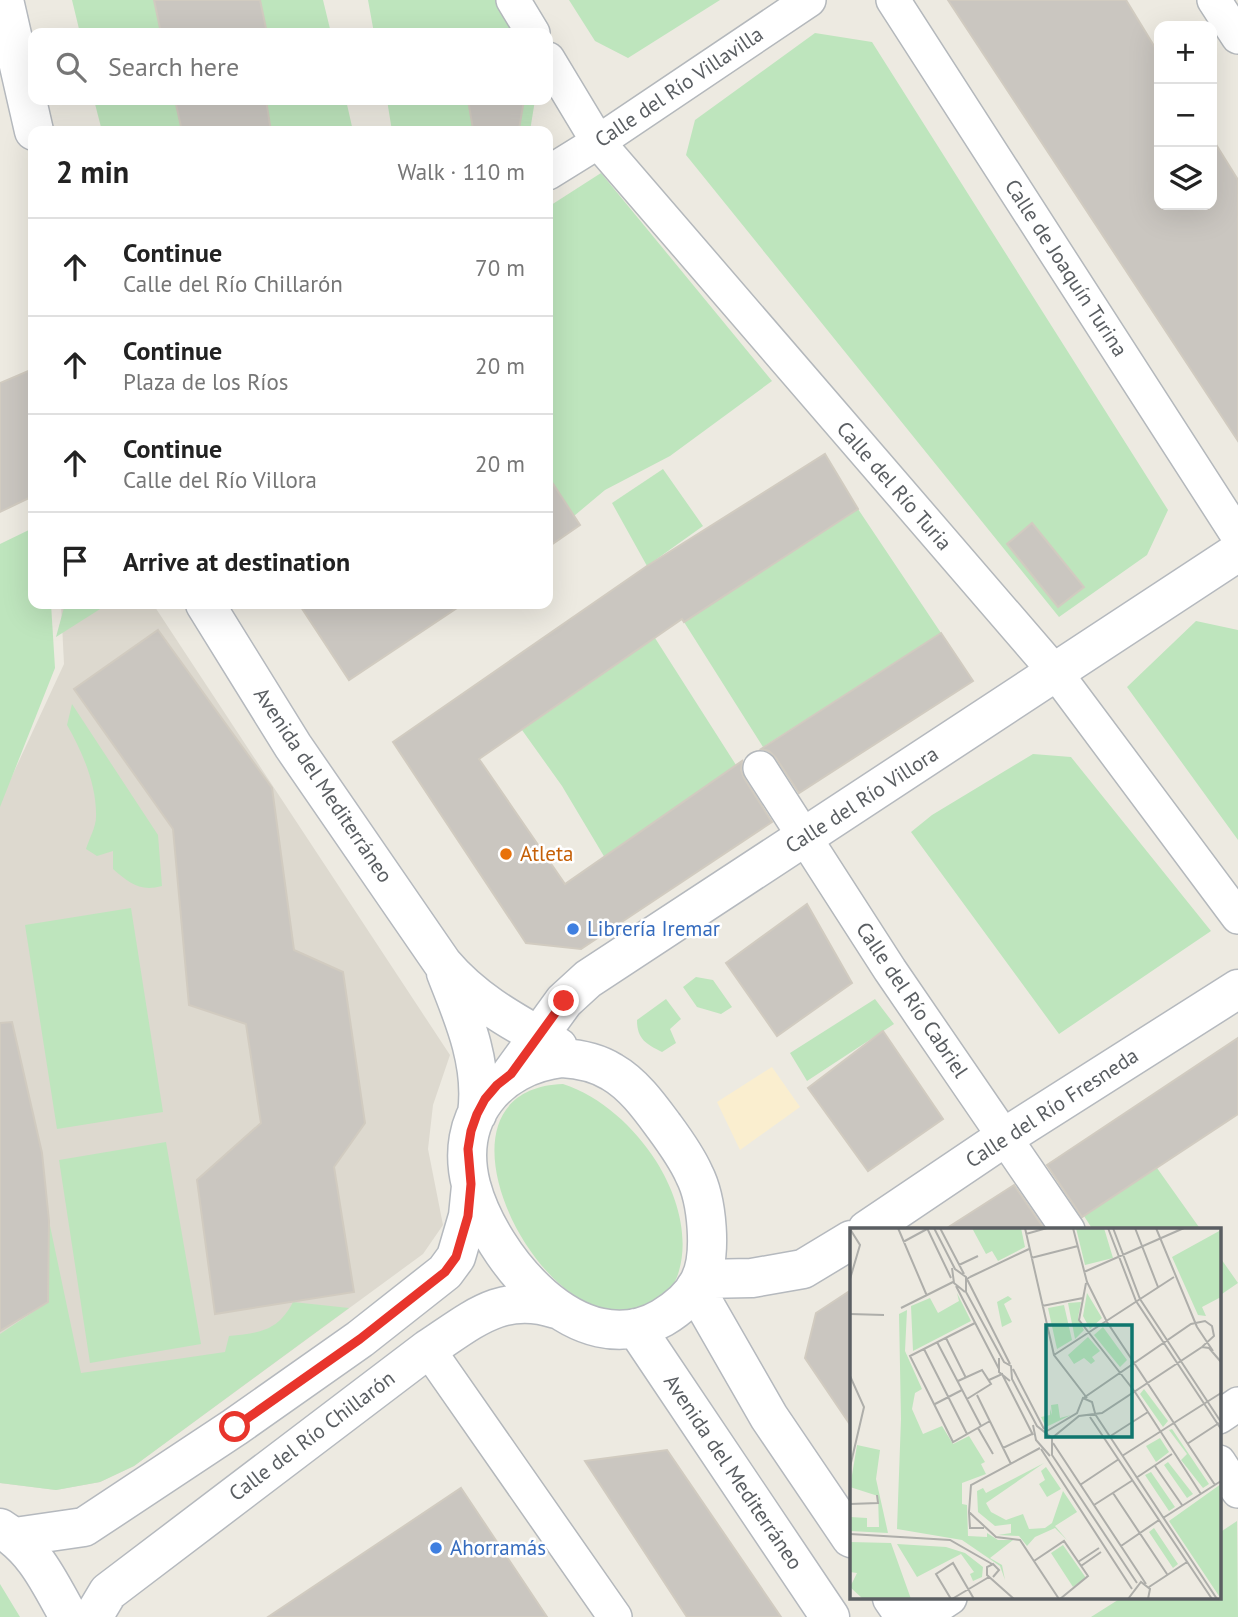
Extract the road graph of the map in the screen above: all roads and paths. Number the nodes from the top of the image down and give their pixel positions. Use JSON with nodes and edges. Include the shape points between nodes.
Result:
{"nodes":[{"id":1,"x":4,"y":0,"type":"edge"},
{"id":2,"x":513,"y":0,"type":"edge"},
{"id":3,"x":809,"y":0,"type":"edge"},
{"id":4,"x":893,"y":0,"type":"edge"},
{"id":5,"x":1214,"y":0,"type":"edge"},
{"id":6,"x":530,"y":28,"type":"edge"},
{"id":7,"x":1238,"y":37,"type":"edge"},
{"id":8,"x":553,"y":66,"type":"edge"},
{"id":9,"x":28,"y":105,"type":"edge"},
{"id":10,"x":28,"y":105,"type":"edge"},
{"id":11,"x":33,"y":126,"type":"edge"},
{"id":12,"x":598,"y":142,"type":"junction"},
{"id":13,"x":553,"y":170,"type":"edge"},
{"id":14,"x":1238,"y":536,"type":"edge"},
{"id":15,"x":1238,"y":552,"type":"edge"},
{"id":16,"x":208,"y":609,"type":"edge"},
{"id":17,"x":1056,"y":673,"type":"junction"},
{"id":18,"x":760,"y":768,"type":"dead end"},
{"id":19,"x":804,"y":837,"type":"junction"},
{"id":20,"x":1238,"y":917,"type":"edge"},
{"id":21,"x":443,"y":964,"type":"junction"},
{"id":22,"x":1238,"y":989,"type":"edge"},
{"id":23,"x":537,"y":1036,"type":"junction"},
{"id":24,"x":579,"y":1059,"type":"junction"},
{"id":25,"x":511,"y":1074,"type":"junction"},
{"id":26,"x":477,"y":1114,"type":"junction"},
{"id":27,"x":1004,"y":1137,"type":"junction"},
{"id":28,"x":471,"y":1184,"type":"junction"},
{"id":29,"x":870,"y":1228,"type":"edge"},
{"id":30,"x":1067,"y":1228,"type":"edge"},
{"id":31,"x":850,"y":1241,"type":"edge"},
{"id":32,"x":698,"y":1284,"type":"junction"},
{"id":33,"x":556,"y":1309,"type":"junction"},
{"id":34,"x":636,"y":1328,"type":"junction"},
{"id":35,"x":428,"y":1349,"type":"junction"},
{"id":36,"x":1238,"y":1404,"type":"edge"},
{"id":37,"x":1220,"y":1416,"type":"edge"},
{"id":38,"x":1220,"y":1464,"type":"edge"},
{"id":39,"x":1238,"y":1491,"type":"edge"},
{"id":40,"x":8,"y":1533,"type":"edge"},
{"id":41,"x":850,"y":1537,"type":"edge"},
{"id":42,"x":893,"y":1600,"type":"edge"},
{"id":43,"x":947,"y":1600,"type":"edge"},
{"id":44,"x":69,"y":1617,"type":"edge"},
{"id":45,"x":93,"y":1617,"type":"edge"},
{"id":46,"x":615,"y":1617,"type":"edge"},
{"id":47,"x":830,"y":1617,"type":"edge"},
{"id":48,"x":905,"y":1617,"type":"edge"},
{"id":49,"x":921,"y":1617,"type":"edge"}],
"edges":[{"from":1,"to":9,"type":"street"},
{"from":2,"to":6,"type":"street"},
{"from":3,"to":12,"type":"street","name":"Calle del Río Villavilla"},
{"from":4,"to":14,"type":"street","name":"Calle de Joaquín Turina"},
{"from":5,"to":7,"type":"street"},
{"from":8,"to":12,"type":"street","name":"Calle del Río Turia"},
{"from":10,"to":11,"type":"street"},
{"from":12,"to":13,"type":"street","name":"Calle del Río Villavilla"},
{"from":12,"to":17,"type":"street","name":"Calle del Río Turia"},
{"from":15,"to":17,"type":"street","name":"Calle del Río Villora"},
{"from":16,"to":21,"type":"street","name":"Avenida del Mediterráneo","via":[[293,746]]},
{"from":17,"to":19,"type":"street","name":"Calle del Río Villora"},
{"from":17,"to":20,"type":"street","name":"Calle del Río Turia"},
{"from":18,"to":19,"type":"street","name":"Calle del Río Cabriel"},
{"from":19,"to":23,"type":"street","name":"Calle del Río Villora","via":[[588,979]]},
{"from":19,"to":27,"type":"street","name":"Calle del Río Cabriel"},
{"from":21,"to":23,"type":"street","via":[[470,992]]},
{"from":21,"to":26,"type":"street","via":[[478,1070]]},
{"from":22,"to":27,"type":"street","name":"Calle del Río Fresneda"},
{"from":23,"to":24,"type":"street"},
{"from":23,"to":25,"type":"street","name":"Calle del Río Villora"},
{"from":24,"to":25,"type":"street","via":[[544,1060]]},
{"from":24,"to":32,"type":"street","via":[[613,1072],[627,1083],[655,1114],[695,1175],[707,1235],[705,1268]]},
{"from":25,"to":26,"type":"street","via":[[497,1085]]},
{"from":26,"to":28,"type":"street","via":[[468,1149]]},
{"from":27,"to":29,"type":"street","name":"Calle del Río Fresneda"},
{"from":27,"to":30,"type":"street","name":"Calle del Río Cabriel"},
{"from":28,"to":33,"type":"street","via":[[502,1251]]},
{"from":28,"to":40,"type":"street","via":[[468,1216],[456,1257],[445,1272],[360,1339],[85,1527]]},
{"from":31,"to":32,"type":"street","via":[[803,1269]]},
{"from":32,"to":34,"type":"street","via":[[674,1311]]},
{"from":32,"to":41,"type":"street","via":[[769,1417]]},
{"from":33,"to":34,"type":"street","via":[[594,1327]]},
{"from":33,"to":35,"type":"street","name":"Calle del Río Chillarón","via":[[510,1303],[476,1317]]},
{"from":34,"to":47,"type":"street","name":"Avenida del Mediterráneo"},
{"from":35,"to":45,"type":"street","name":"Calle del Río Chillarón","via":[[108,1592]]},
{"from":35,"to":46,"type":"street"},
{"from":36,"to":37,"type":"street"},
{"from":38,"to":39,"type":"street"},
{"from":40,"to":44,"type":"street","via":[[38,1562]]},
{"from":42,"to":48,"type":"street"},
{"from":43,"to":49,"type":"street"}]}
